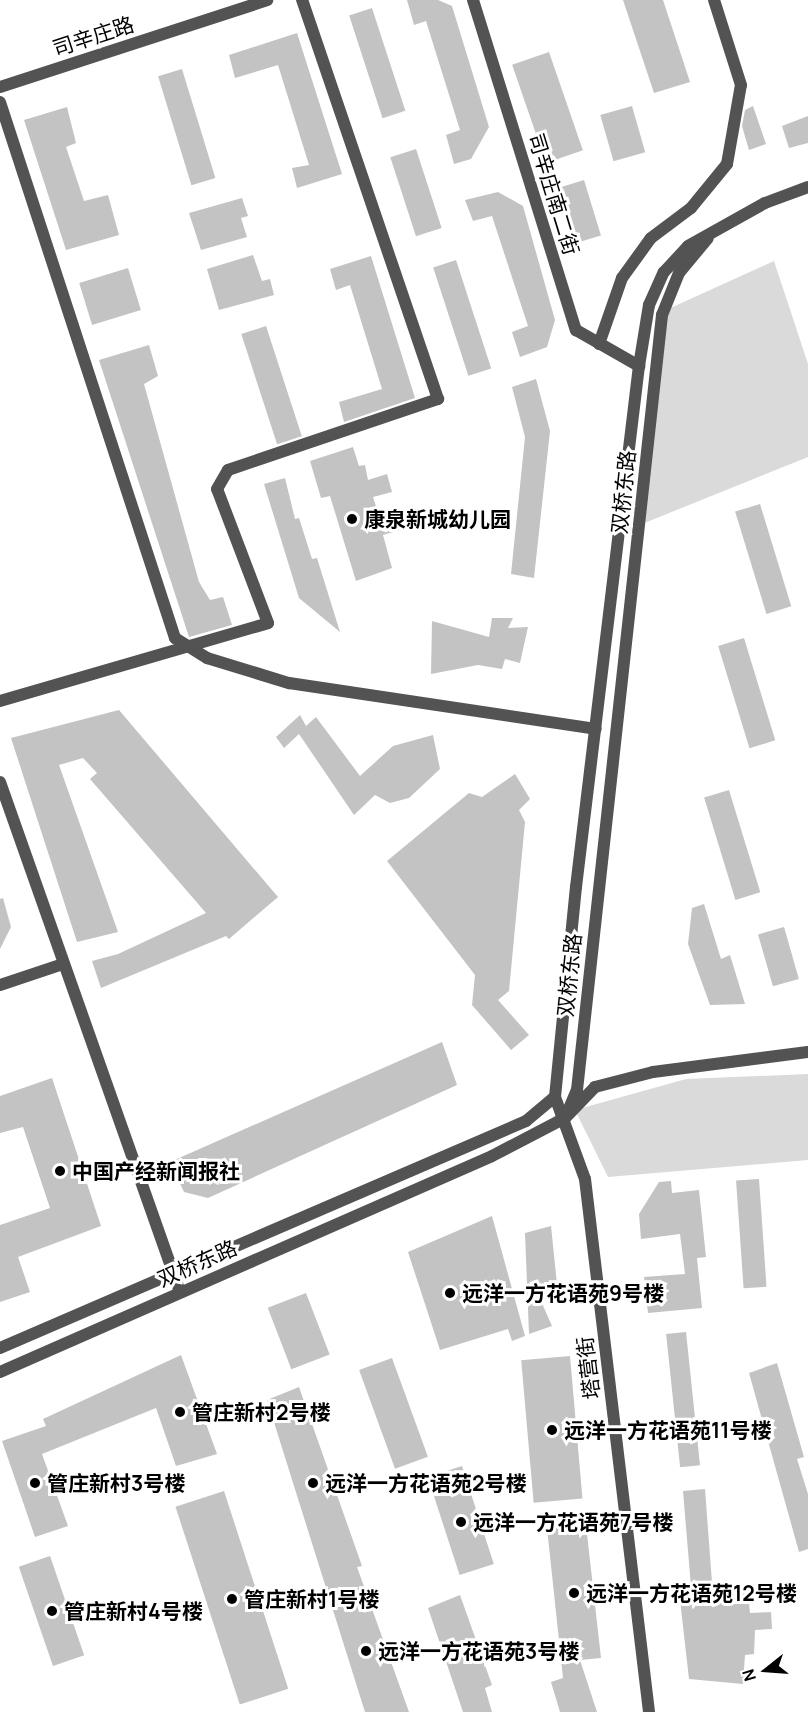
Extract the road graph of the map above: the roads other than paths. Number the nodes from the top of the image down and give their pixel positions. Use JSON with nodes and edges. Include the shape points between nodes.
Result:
{"nodes":[{"id":1,"x":267,"y":0,"type":"edge"},
{"id":2,"x":302,"y":0,"type":"edge"},
{"id":3,"x":473,"y":0,"type":"edge"},
{"id":4,"x":714,"y":0,"type":"edge"},
{"id":5,"x":0,"y":87,"type":"edge"},
{"id":6,"x":0,"y":102,"type":"edge"},
{"id":7,"x":808,"y":187,"type":"edge"},
{"id":8,"x":712,"y":232,"type":"junction"},
{"id":9,"x":599,"y":344,"type":"junction"},
{"id":10,"x":639,"y":366,"type":"junction"},
{"id":11,"x":191,"y":648,"type":"junction"},
{"id":12,"x":0,"y":701,"type":"edge"},
{"id":13,"x":596,"y":729,"type":"junction"},
{"id":14,"x":0,"y":782,"type":"edge"},
{"id":15,"x":63,"y":964,"type":"junction"},
{"id":16,"x":0,"y":985,"type":"edge"},
{"id":17,"x":808,"y":1052,"type":"edge"},
{"id":18,"x":555,"y":1097,"type":"junction"},
{"id":19,"x":565,"y":1118,"type":"junction"},
{"id":20,"x":173,"y":1273,"type":"junction"},
{"id":21,"x":180,"y":1292,"type":"junction"},
{"id":22,"x":0,"y":1348,"type":"edge"},
{"id":23,"x":0,"y":1372,"type":"edge"},
{"id":24,"x":649,"y":1712,"type":"edge"}],
"edges":[{"from":1,"to":5,"type":"street","name":"司辛庄路"},
{"from":2,"to":11,"type":"street","via":[[438,399],[228,470],[217,489],[268,623]]},
{"from":3,"to":9,"type":"street","name":"司辛庄南二街","via":[[576,330]]},
{"from":4,"to":9,"type":"street","via":[[741,86],[727,164],[691,208],[651,237],[622,278]]},
{"from":6,"to":11,"type":"street","via":[[175,638]]},
{"from":7,"to":8,"type":"street","name":"双桥东路"},
{"from":8,"to":10,"type":"street","name":"双桥东路","via":[[674,257],[664,272],[650,305]]},
{"from":8,"to":19,"type":"street","name":"双桥东路","via":[[679,273],[662,315],[577,1090]]},
{"from":9,"to":10,"type":"street","name":"司辛庄南二街"},
{"from":10,"to":13,"type":"street","name":"双桥东路"},
{"from":11,"to":12,"type":"street"},
{"from":11,"to":13,"type":"street","via":[[239,670],[289,683]]},
{"from":13,"to":18,"type":"street","name":"双桥东路"},
{"from":14,"to":15,"type":"street"},
{"from":15,"to":16,"type":"street"},
{"from":15,"to":20,"type":"street"},
{"from":17,"to":19,"type":"street","via":[[653,1072],[595,1087]]},
{"from":18,"to":19,"type":"street","name":"塔营街"},
{"from":18,"to":20,"type":"street","name":"双桥东路","via":[[526,1121]]},
{"from":19,"to":21,"type":"street","name":"双桥东路","via":[[492,1156]]},
{"from":19,"to":24,"type":"street","name":"塔营街","via":[[585,1179]]},
{"from":20,"to":21,"type":"street"},
{"from":20,"to":22,"type":"street","name":"双桥东路"},
{"from":21,"to":23,"type":"street","name":"双桥东路"}]}
